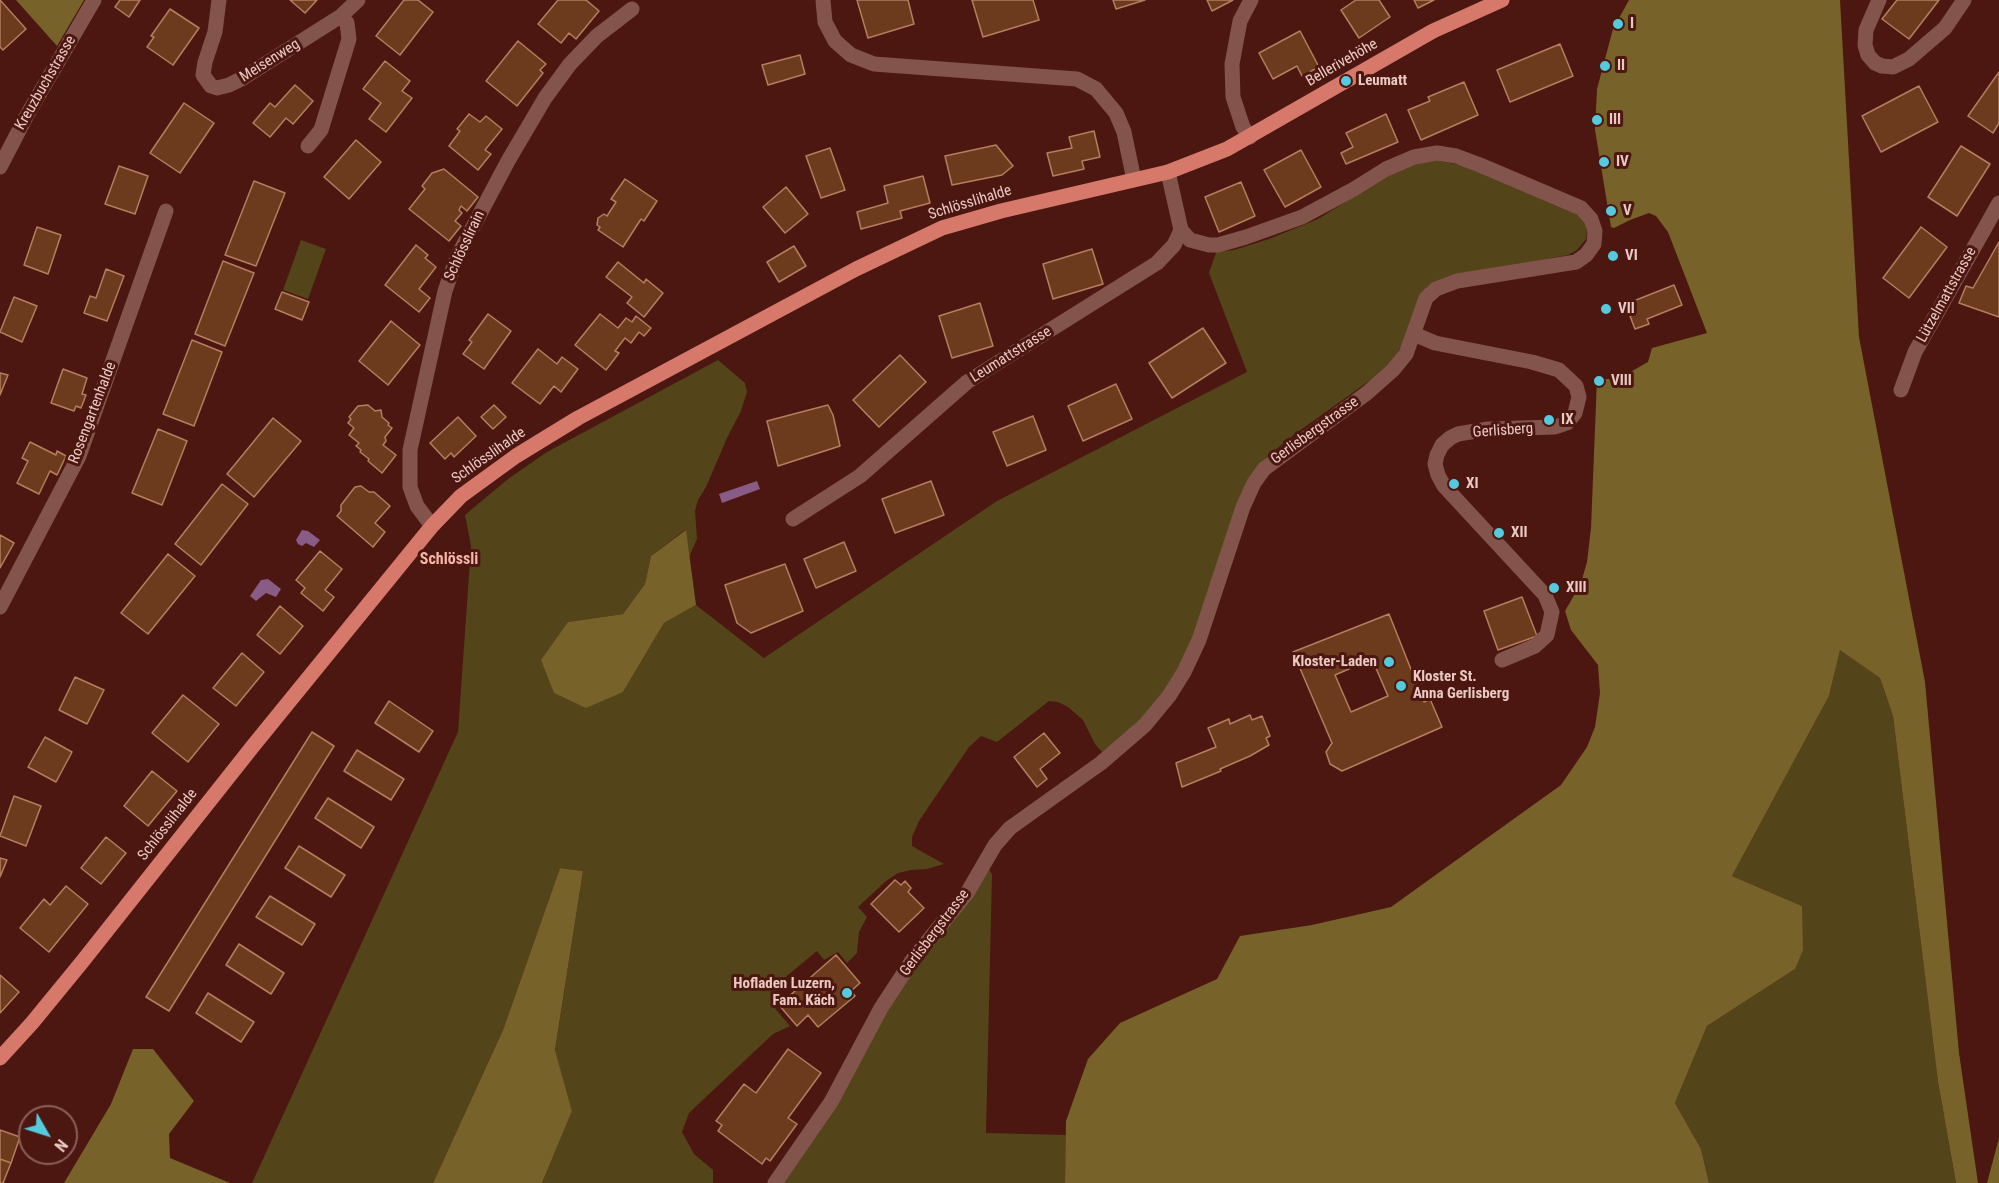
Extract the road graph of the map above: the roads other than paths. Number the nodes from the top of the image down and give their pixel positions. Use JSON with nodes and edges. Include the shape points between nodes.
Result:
{"nodes":[{"id":1,"x":94,"y":0,"type":"edge"},
{"id":2,"x":219,"y":0,"type":"edge"},
{"id":3,"x":358,"y":0,"type":"edge"},
{"id":4,"x":823,"y":0,"type":"edge"},
{"id":5,"x":1251,"y":0,"type":"edge"},
{"id":6,"x":1502,"y":0,"type":"edge"},
{"id":7,"x":1879,"y":0,"type":"edge"},
{"id":8,"x":1964,"y":0,"type":"edge"},
{"id":9,"x":632,"y":9,"type":"dead end"},
{"id":10,"x":341,"y":16,"type":"junction"},
{"id":11,"x":1250,"y":137,"type":"junction"},
{"id":12,"x":308,"y":146,"type":"dead end"},
{"id":13,"x":1200,"y":159,"type":"joint"},
{"id":14,"x":0,"y":167,"type":"edge"},
{"id":15,"x":1168,"y":172,"type":"junction"},
{"id":16,"x":1134,"y":180,"type":"junction"},
{"id":17,"x":1999,"y":203,"type":"edge"},
{"id":18,"x":166,"y":211,"type":"dead end"},
{"id":19,"x":1181,"y":230,"type":"junction"},
{"id":20,"x":1414,"y":334,"type":"junction"},
{"id":21,"x":1901,"y":390,"type":"dead end"},
{"id":22,"x":793,"y":519,"type":"dead end"},
{"id":23,"x":432,"y":526,"type":"junction"},
{"id":24,"x":0,"y":606,"type":"edge"},
{"id":25,"x":1502,"y":660,"type":"dead end"},
{"id":26,"x":0,"y":1058,"type":"edge"},
{"id":27,"x":775,"y":1183,"type":"edge"}],
"edges":[{"from":1,"to":14,"type":"street","name":"Kreuzbuchstrasse"},
{"from":2,"to":10,"type":"street","name":"Meisenweg","via":[[203,75],[217,88],[243,78]]},
{"from":3,"to":10,"type":"street","name":"Meisenweg"},
{"from":4,"to":16,"type":"street","via":[[825,22],[835,41],[850,55],[874,64],[1077,79],[1096,89],[1116,113],[1124,132]]},
{"from":5,"to":11,"type":"street","via":[[1240,21],[1232,64],[1233,97]]},
{"from":6,"to":11,"type":"main road","name":"Bellerivehöhe","via":[[1433,31]]},
{"from":7,"to":8,"type":"street","via":[[1866,30],[1865,45],[1875,63],[1893,67],[1945,28]]},
{"from":9,"to":23,"type":"street","name":"Schlösslirain","via":[[570,64],[545,98],[457,257],[445,291],[410,450],[410,487],[417,506]]},
{"from":10,"to":12,"type":"street","via":[[347,23],[349,39],[321,130]]},
{"from":11,"to":13,"type":"main road","name":"Bellerivehöhe"},
{"from":13,"to":15,"type":"main road","name":"Schlösslihalde"},
{"from":15,"to":16,"type":"main road","name":"Schlösslihalde"},
{"from":15,"to":19,"type":"street"},
{"from":16,"to":23,"type":"main road","name":"Schlösslihalde","via":[[942,228],[856,269],[525,450],[461,496]]},
{"from":17,"to":21,"type":"street","name":"Lützelmattstrasse","via":[[1915,351]]},
{"from":18,"to":24,"type":"street","name":"Rosengartenhalde","via":[[79,456]]},
{"from":19,"to":20,"type":"street","name":"Gerlisbergstrasse","via":[[1190,240],[1209,245],[1246,237],[1302,217],[1395,165],[1437,153],[1480,165],[1581,208],[1591,219],[1594,244],[1576,262],[1457,281],[1436,289],[1426,298]]},
{"from":19,"to":22,"type":"street","name":"Leumattstrasse","via":[[1174,245],[1157,263],[967,382],[861,475]]},
{"from":20,"to":25,"type":"street","name":"Gerlisberg","via":[[1435,343],[1559,370],[1576,386],[1579,397],[1568,423],[1555,428],[1488,429],[1458,434],[1449,438],[1437,454],[1438,475],[1444,486],[1545,596],[1552,612],[1547,635],[1535,646]]},
{"from":20,"to":27,"type":"street","name":"Gerlisbergstrasse","via":[[1406,354],[1367,393],[1264,469],[1243,507],[1199,640],[1169,696],[1145,725],[1110,755],[1010,828],[995,845],[967,893],[913,959],[881,1008],[831,1102]]},
{"from":23,"to":26,"type":"main road","name":"Schlösslihalde"}]}
